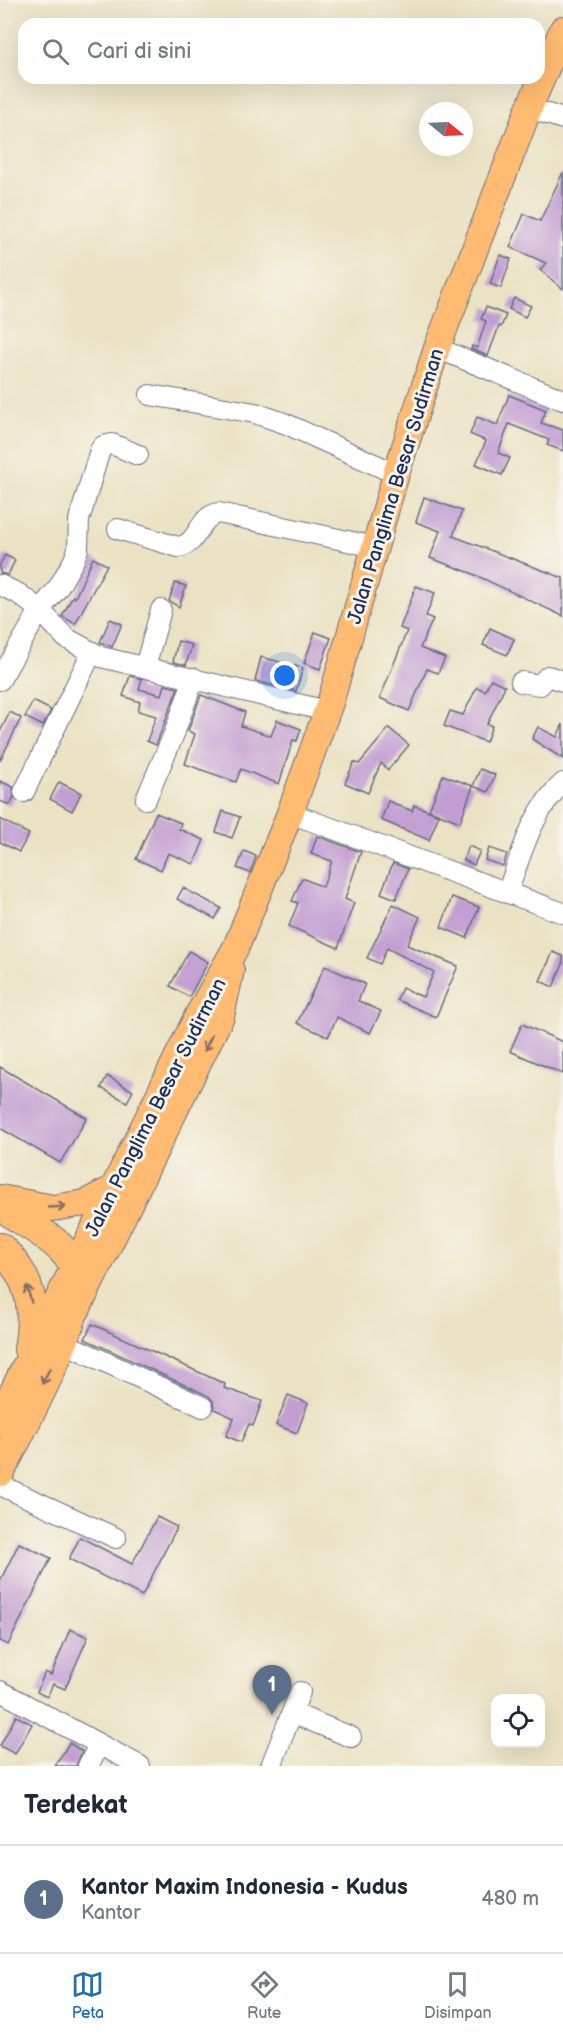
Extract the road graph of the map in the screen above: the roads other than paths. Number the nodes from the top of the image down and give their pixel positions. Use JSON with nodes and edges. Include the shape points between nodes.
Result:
{"nodes":[{"id":1,"x":563,"y":29,"type":"edge"},
{"id":2,"x":545,"y":71,"type":"edge"},
{"id":3,"x":539,"y":84,"type":"edge"},
{"id":4,"x":529,"y":108,"type":"junction"},
{"id":5,"x":563,"y":119,"type":"edge"},
{"id":6,"x":437,"y":348,"type":"junction"},
{"id":7,"x":150,"y":395,"type":"dead end"},
{"id":8,"x":563,"y":400,"type":"edge"},
{"id":9,"x":138,"y":455,"type":"dead end"},
{"id":10,"x":396,"y":474,"type":"junction"},
{"id":11,"x":118,"y":529,"type":"dead end"},
{"id":12,"x":375,"y":547,"type":"junction"},
{"id":13,"x":0,"y":585,"type":"edge"},
{"id":14,"x":40,"y":610,"type":"junction"},
{"id":15,"x":161,"y":610,"type":"dead end"},
{"id":16,"x":92,"y":652,"type":"junction"},
{"id":17,"x":145,"y":667,"type":"junction"},
{"id":18,"x":194,"y":678,"type":"junction"},
{"id":19,"x":0,"y":680,"type":"edge"},
{"id":20,"x":563,"y":681,"type":"edge"},
{"id":21,"x":521,"y":682,"type":"dead end"},
{"id":22,"x":327,"y":711,"type":"junction"},
{"id":23,"x":560,"y":791,"type":"edge"},
{"id":24,"x":24,"y":792,"type":"dead end"},
{"id":25,"x":146,"y":799,"type":"dead end"},
{"id":26,"x":290,"y":813,"type":"junction"},
{"id":27,"x":507,"y":893,"type":"junction"},
{"id":28,"x":563,"y":913,"type":"edge"},
{"id":29,"x":236,"y":947,"type":"junction"},
{"id":30,"x":114,"y":1188,"type":"junction"},
{"id":31,"x":0,"y":1198,"type":"edge"},
{"id":32,"x":0,"y":1204,"type":"edge"},
{"id":33,"x":118,"y":1228,"type":"junction"},
{"id":34,"x":0,"y":1232,"type":"edge"},
{"id":35,"x":0,"y":1248,"type":"edge"},
{"id":36,"x":75,"y":1267,"type":"junction"},
{"id":37,"x":67,"y":1333,"type":"junction"},
{"id":38,"x":24,"y":1372,"type":"junction"},
{"id":39,"x":203,"y":1407,"type":"dead end"},
{"id":40,"x":0,"y":1422,"type":"edge"},
{"id":41,"x":0,"y":1471,"type":"edge"},
{"id":42,"x":0,"y":1485,"type":"edge"},
{"id":43,"x":116,"y":1538,"type":"dead end"},
{"id":44,"x":0,"y":1691,"type":"edge"},
{"id":45,"x":300,"y":1692,"type":"dead end"},
{"id":46,"x":292,"y":1713,"type":"junction"},
{"id":47,"x":351,"y":1737,"type":"dead end"},
{"id":48,"x":99,"y":1745,"type":"junction"},
{"id":49,"x":88,"y":1766,"type":"edge"},
{"id":50,"x":140,"y":1766,"type":"edge"},
{"id":51,"x":271,"y":1766,"type":"edge"}],
"edges":[{"from":1,"to":2,"type":"main road","name":"Jalan Panglima Besar Sudirman"},
{"from":3,"to":4,"type":"main road","name":"Jalan Panglima Besar Sudirman"},
{"from":4,"to":5,"type":"street"},
{"from":4,"to":6,"type":"main road","name":"Jalan Panglima Besar Sudirman"},
{"from":6,"to":8,"type":"street"},
{"from":6,"to":10,"type":"main road","name":"Jalan Panglima Besar Sudirman"},
{"from":7,"to":10,"type":"street","via":[[255,413]]},
{"from":9,"to":14,"type":"street","via":[[111,444],[100,450],[79,520],[77,554]]},
{"from":10,"to":12,"type":"main road","name":"Jalan Panglima Besar Sudirman"},
{"from":11,"to":12,"type":"street","via":[[177,548],[192,542],[207,519],[219,513]]},
{"from":12,"to":22,"type":"main road","name":"Jalan Panglima Besar Sudirman"},
{"from":13,"to":14,"type":"street"},
{"from":14,"to":16,"type":"street","via":[[66,638]]},
{"from":14,"to":19,"type":"street"},
{"from":15,"to":17,"type":"street"},
{"from":16,"to":17,"type":"street"},
{"from":16,"to":24,"type":"street"},
{"from":17,"to":18,"type":"street"},
{"from":18,"to":22,"type":"street"},
{"from":18,"to":25,"type":"street"},
{"from":20,"to":21,"type":"street","via":[[547,676],[540,686]]},
{"from":22,"to":26,"type":"main road","name":"Jalan Panglima Besar Sudirman"},
{"from":23,"to":27,"type":"street","via":[[531,828]]},
{"from":26,"to":27,"type":"street"},
{"from":26,"to":29,"type":"main road","name":"Jalan Panglima Besar Sudirman"},
{"from":27,"to":28,"type":"street"},
{"from":29,"to":30,"type":"main road","name":"Jalan Panglima Besar Sudirman","via":[[198,1015]]},
{"from":29,"to":33,"type":"main road","name":"Jalan Panglima Besar Sudirman","one_way":true,"via":[[221,1016]]},
{"from":31,"to":30,"type":"main road","one_way":true,"via":[[53,1208],[85,1203]]},
{"from":30,"to":36,"type":"main road","name":"Jalan Panglima Besar Sudirman"},
{"from":32,"to":36,"type":"highway","via":[[44,1236]]},
{"from":33,"to":36,"type":"main road","via":[[100,1249]]},
{"from":33,"to":37,"type":"main road","name":"Jalan Panglima Besar Sudirman"},
{"from":34,"to":36,"type":"highway","via":[[57,1266]]},
{"from":38,"to":35,"type":"highway","one_way":true,"via":[[31,1334],[30,1291]]},
{"from":36,"to":37,"type":"highway","via":[[78,1292]]},
{"from":36,"to":38,"type":"highway"},
{"from":37,"to":39,"type":"street"},
{"from":37,"to":41,"type":"highway","one_way":true},
{"from":38,"to":40,"type":"highway"},
{"from":42,"to":43,"type":"street"},
{"from":44,"to":48,"type":"street"},
{"from":45,"to":46,"type":"street"},
{"from":46,"to":47,"type":"street"},
{"from":46,"to":51,"type":"street"},
{"from":48,"to":49,"type":"street"},
{"from":48,"to":50,"type":"street"}]}
